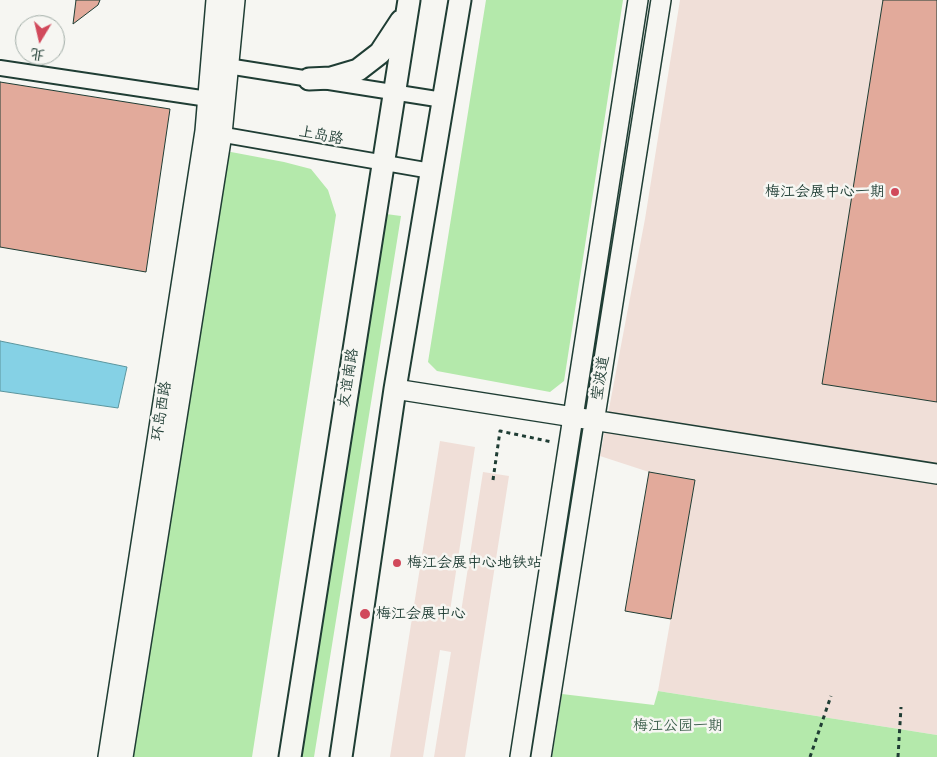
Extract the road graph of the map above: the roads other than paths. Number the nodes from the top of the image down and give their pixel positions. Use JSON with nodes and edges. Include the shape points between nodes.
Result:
{"nodes":[{"id":1,"x":216,"y":0,"type":"edge"},
{"id":2,"x":235,"y":0,"type":"edge"},
{"id":3,"x":460,"y":0,"type":"edge"},
{"id":4,"x":638,"y":0,"type":"edge"},
{"id":5,"x":661,"y":0,"type":"edge"},
{"id":6,"x":408,"y":4,"type":"edge"},
{"id":7,"x":211,"y":64,"type":"junction"},
{"id":8,"x":230,"y":66,"type":"junction"},
{"id":9,"x":0,"y":68,"type":"edge"},
{"id":10,"x":309,"y":79,"type":"junction"},
{"id":11,"x":394,"y":93,"type":"junction"},
{"id":12,"x":208,"y":99,"type":"junction"},
{"id":13,"x":443,"y":100,"type":"junction"},
{"id":14,"x":214,"y":133,"type":"junction"},
{"id":15,"x":382,"y":164,"type":"junction"},
{"id":16,"x":431,"y":171,"type":"junction"},
{"id":17,"x":395,"y":389,"type":"junction"},
{"id":18,"x":572,"y":417,"type":"junction"},
{"id":19,"x":594,"y":421,"type":"junction"},
{"id":20,"x":937,"y":474,"type":"edge"},
{"id":21,"x":108,"y":757,"type":"edge"},
{"id":22,"x":123,"y":757,"type":"edge"},
{"id":23,"x":290,"y":757,"type":"edge"},
{"id":24,"x":342,"y":757,"type":"edge"},
{"id":25,"x":520,"y":757,"type":"edge"},
{"id":26,"x":541,"y":757,"type":"edge"}],
"edges":[{"from":1,"to":7,"type":"street","name":"环岛西路"},
{"from":2,"to":8,"type":"street","name":"环岛西路"},
{"from":3,"to":13,"type":"main road"},
{"from":4,"to":18,"type":"street","name":"莹波道"},
{"from":5,"to":19,"type":"street","name":"莹波道"},
{"from":6,"to":10,"type":"main road","via":[[390,41],[370,62],[344,75]]},
{"from":6,"to":11,"type":"main road","name":"友谊南路"},
{"from":7,"to":8,"type":"street"},
{"from":7,"to":12,"type":"street","name":"环岛西路"},
{"from":8,"to":10,"type":"street"},
{"from":8,"to":14,"type":"street","name":"环岛西路"},
{"from":9,"to":12,"type":"street"},
{"from":10,"to":11,"type":"street"},
{"from":11,"to":13,"type":"street"},
{"from":11,"to":15,"type":"main road","name":"友谊南路"},
{"from":12,"to":14,"type":"street","name":"环岛西路"},
{"from":13,"to":16,"type":"main road"},
{"from":14,"to":15,"type":"street","name":"上岛路"},
{"from":14,"to":21,"type":"street","name":"环岛西路"},
{"from":14,"to":22,"type":"street","name":"环岛西路"},
{"from":15,"to":16,"type":"street","name":"上岛路"},
{"from":15,"to":23,"type":"main road","name":"友谊南路"},
{"from":16,"to":17,"type":"main road"},
{"from":17,"to":18,"type":"street"},
{"from":17,"to":24,"type":"main road"},
{"from":18,"to":19,"type":"street"},
{"from":18,"to":25,"type":"street","name":"莹波道"},
{"from":19,"to":20,"type":"street"},
{"from":19,"to":26,"type":"street","name":"莹波道"}]}
